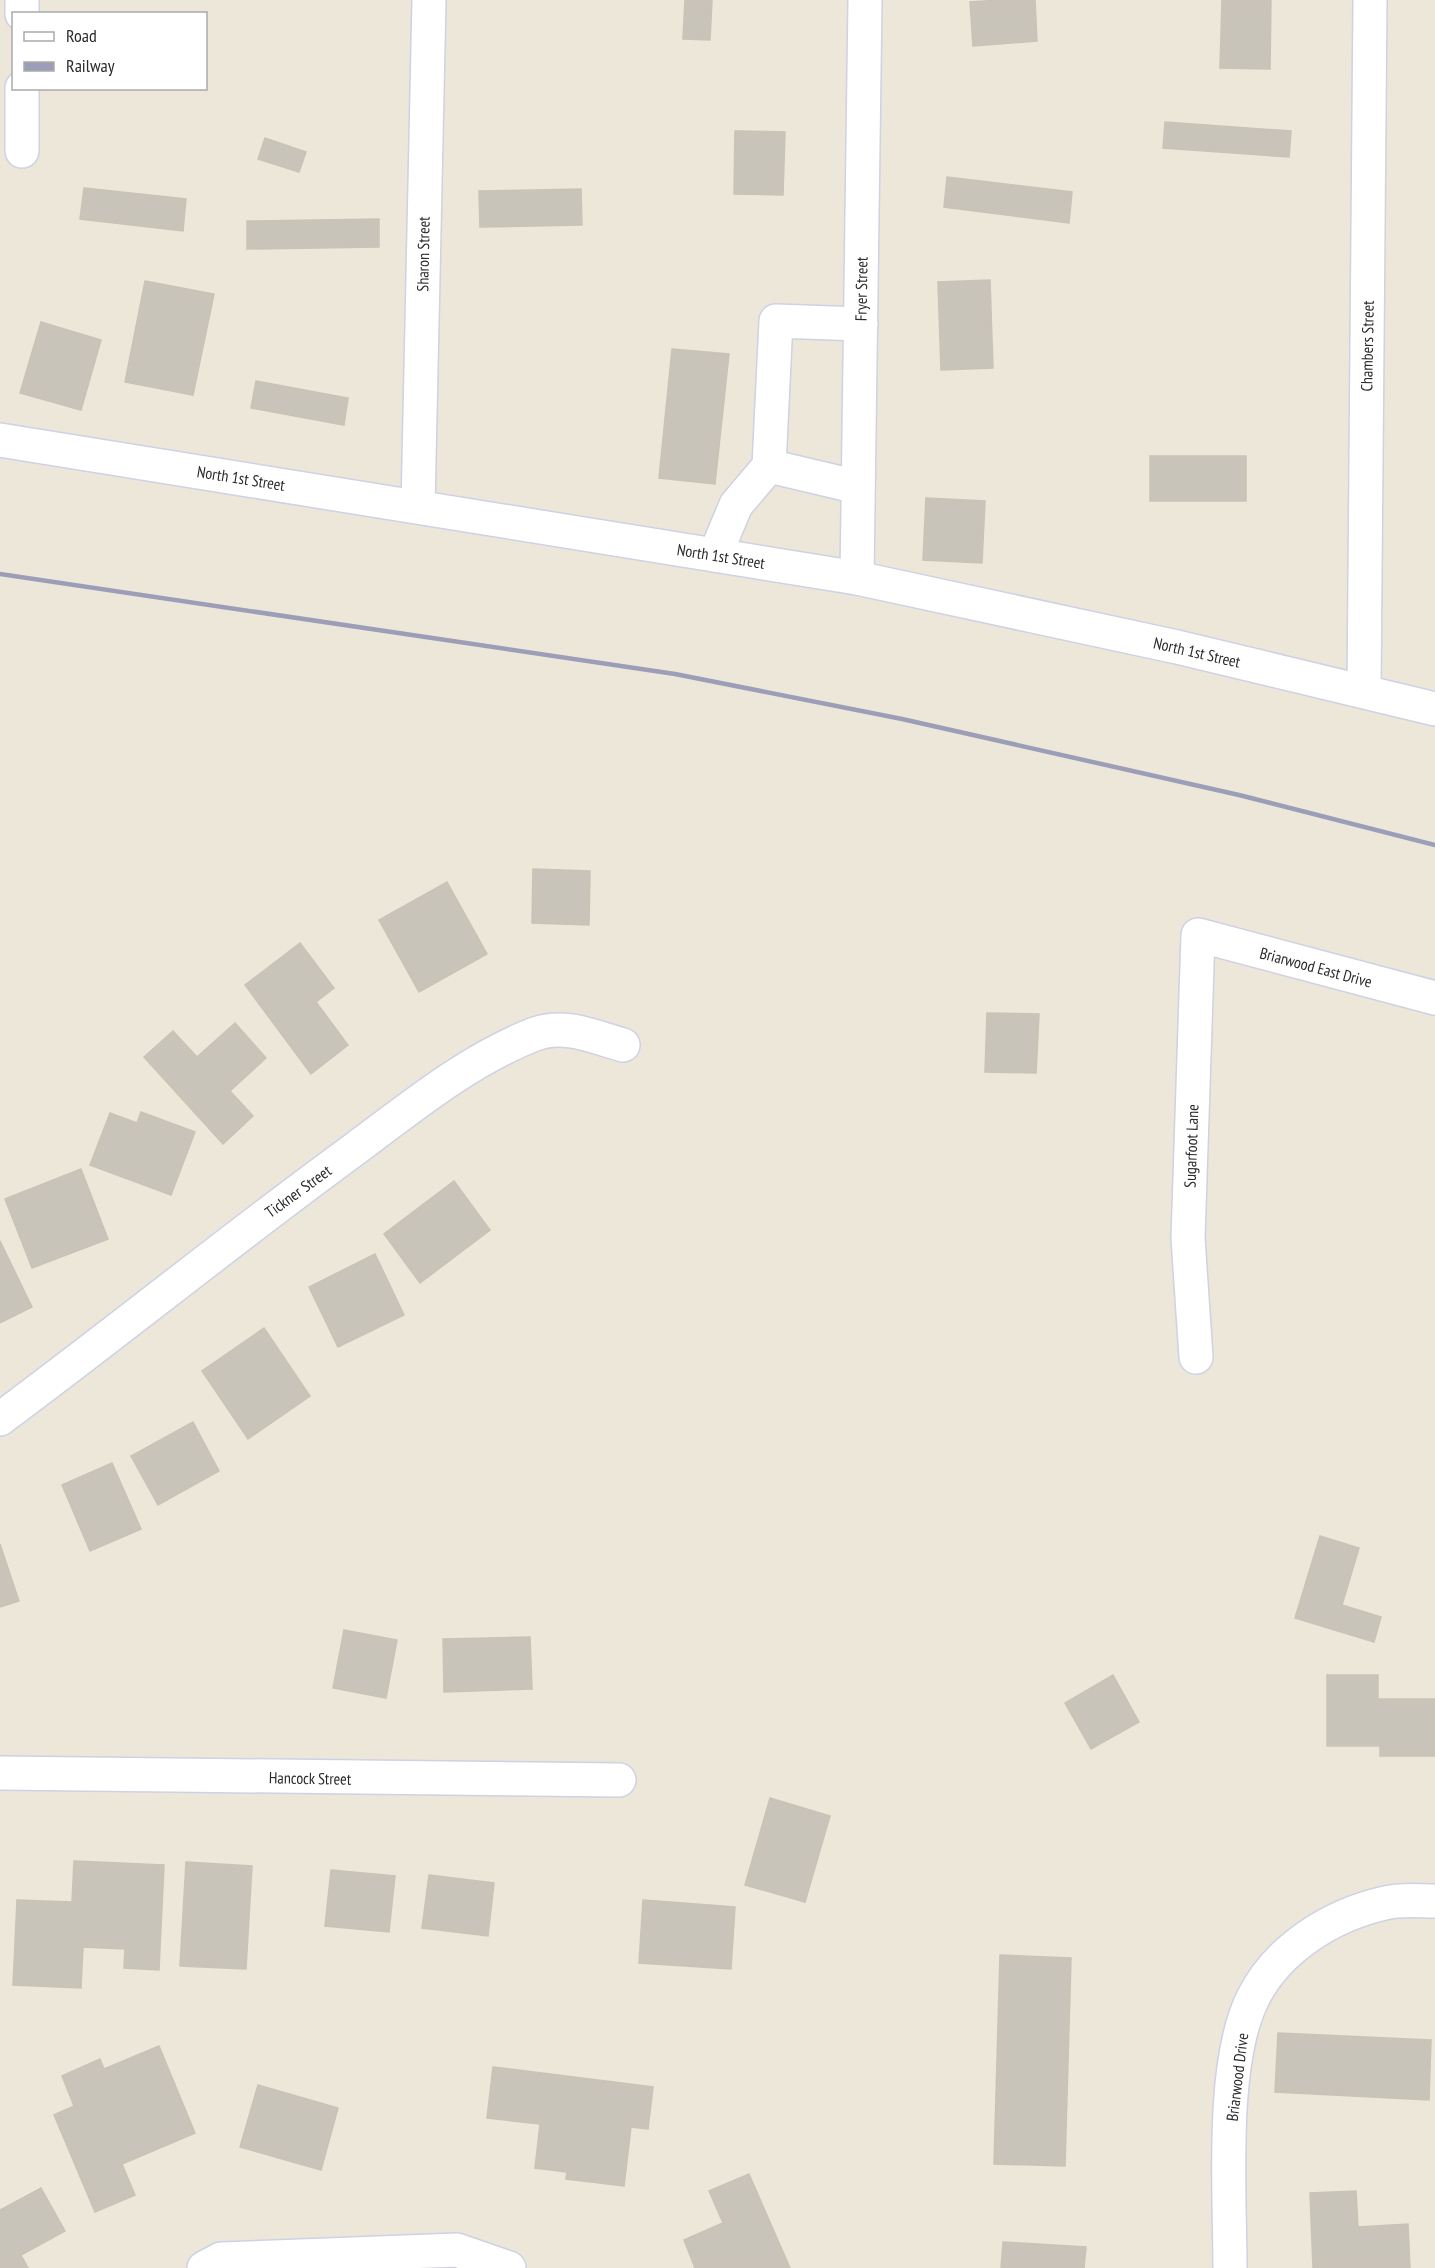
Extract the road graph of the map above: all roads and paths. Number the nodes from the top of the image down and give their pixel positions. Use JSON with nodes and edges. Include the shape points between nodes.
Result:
{"nodes":[{"id":1,"x":429,"y":0,"type":"edge"},
{"id":2,"x":865,"y":0,"type":"edge"},
{"id":3,"x":1370,"y":0,"type":"edge"},
{"id":4,"x":22,"y":90,"type":"edge"},
{"id":5,"x":22,"y":151,"type":"dead end"},
{"id":6,"x":861,"y":324,"type":"junction"},
{"id":7,"x":0,"y":440,"type":"edge"},
{"id":8,"x":769,"y":466,"type":"junction"},
{"id":9,"x":858,"y":487,"type":"junction"},
{"id":10,"x":418,"y":507,"type":"junction"},
{"id":11,"x":716,"y":555,"type":"junction"},
{"id":12,"x":857,"y":578,"type":"junction"},
{"id":13,"x":1364,"y":691,"type":"junction"},
{"id":14,"x":1435,"y":709,"type":"edge"},
{"id":15,"x":1198,"y":935,"type":"joint"},
{"id":16,"x":1435,"y":998,"type":"edge"},
{"id":17,"x":623,"y":1045,"type":"dead end"},
{"id":18,"x":1196,"y":1357,"type":"dead end"},
{"id":19,"x":0,"y":1419,"type":"edge"},
{"id":20,"x":0,"y":1773,"type":"edge"},
{"id":21,"x":619,"y":1780,"type":"dead end"},
{"id":22,"x":1435,"y":1901,"type":"edge"},
{"id":23,"x":204,"y":2268,"type":"edge"},
{"id":24,"x":508,"y":2268,"type":"edge"},
{"id":25,"x":1230,"y":2268,"type":"edge"}],
"edges":[{"from":1,"to":10,"type":"street","name":"Sharon Street"},
{"from":2,"to":6,"type":"street","name":"Fryer Street"},
{"from":3,"to":13,"type":"street","name":"Chambers Street"},
{"from":4,"to":5,"type":"street"},
{"from":6,"to":8,"type":"street","via":[[776,321]]},
{"from":6,"to":9,"type":"street","name":"Fryer Street"},
{"from":7,"to":10,"type":"street","name":"North 1st Street"},
{"from":8,"to":9,"type":"street"},
{"from":8,"to":11,"type":"street","via":[[736,505]]},
{"from":9,"to":12,"type":"street","name":"Fryer Street"},
{"from":10,"to":11,"type":"street","name":"North 1st Street"},
{"from":11,"to":12,"type":"street","name":"North 1st Street"},
{"from":12,"to":13,"type":"street","name":"North 1st Street"},
{"from":13,"to":14,"type":"street","name":"North 1st Street"},
{"from":15,"to":16,"type":"street","name":"Briarwood East Drive"},
{"from":15,"to":18,"type":"street","name":"Sugarfoot Lane","via":[[1188,1238]]},
{"from":17,"to":19,"type":"street","name":"Tickner Street","via":[[564,1028],[536,1034],[483,1061],[429,1095],[234,1238]]},
{"from":20,"to":21,"type":"street","name":"Hancock Street"},
{"from":22,"to":25,"type":"street","name":"Briarwood Drive","via":[[1387,1902],[1332,1920],[1282,1957],[1253,1997],[1239,2036],[1230,2117]]},
{"from":23,"to":24,"type":"street","via":[[221,2259],[457,2250]]}]}
